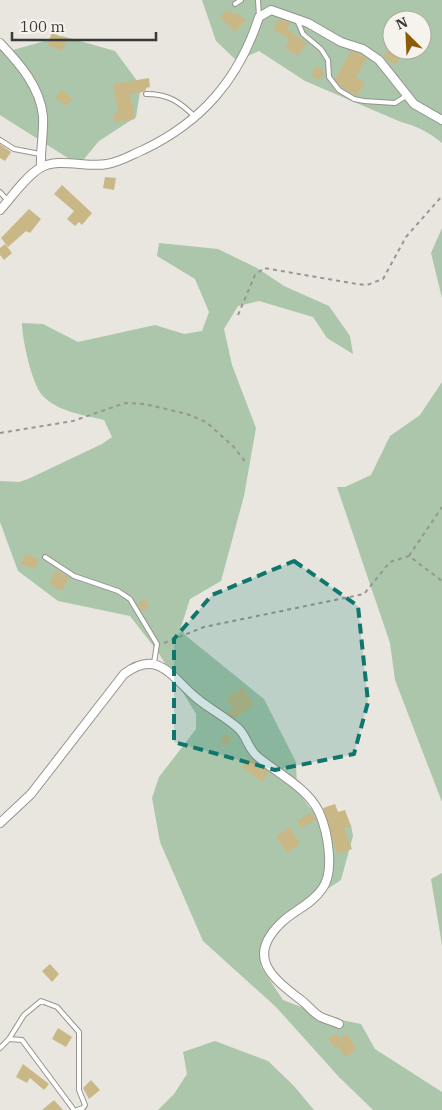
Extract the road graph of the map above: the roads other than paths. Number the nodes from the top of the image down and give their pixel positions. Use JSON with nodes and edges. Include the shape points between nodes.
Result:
{"nodes":[{"id":1,"x":241,"y":0,"type":"edge"},
{"id":2,"x":258,"y":0,"type":"edge"},
{"id":3,"x":235,"y":4,"type":"dead end"},
{"id":4,"x":259,"y":17,"type":"junction"},
{"id":5,"x":297,"y":20,"type":"junction"},
{"id":6,"x":0,"y":43,"type":"edge"},
{"id":7,"x":146,"y":94,"type":"dead end"},
{"id":8,"x":406,"y":96,"type":"junction"},
{"id":9,"x":195,"y":117,"type":"junction"},
{"id":10,"x":442,"y":120,"type":"edge"},
{"id":11,"x":0,"y":140,"type":"edge"},
{"id":12,"x":40,"y":154,"type":"junction"},
{"id":13,"x":41,"y":168,"type":"junction"},
{"id":14,"x":0,"y":192,"type":"edge"},
{"id":15,"x":8,"y":201,"type":"junction"},
{"id":16,"x":0,"y":210,"type":"edge"},
{"id":17,"x":45,"y":557,"type":"dead end"},
{"id":18,"x":154,"y":663,"type":"junction"},
{"id":19,"x":0,"y":823,"type":"edge"},
{"id":20,"x":339,"y":1024,"type":"dead end"},
{"id":21,"x":9,"y":1039,"type":"junction"},
{"id":22,"x":0,"y":1048,"type":"edge"},
{"id":23,"x":75,"y":1110,"type":"edge"}],
"edges":[{"from":1,"to":3,"type":"lane"},
{"from":2,"to":4,"type":"lane"},
{"from":4,"to":5,"type":"street","via":[[271,10]]},
{"from":4,"to":9,"type":"street","via":[[250,44],[238,65]]},
{"from":5,"to":8,"type":"street","via":[[363,49],[383,65]]},
{"from":5,"to":8,"type":"lane","via":[[303,34],[321,49],[328,60],[329,78],[339,90],[364,101],[395,103]]},
{"from":6,"to":12,"type":"street","via":[[25,72],[40,100],[43,118]]},
{"from":7,"to":9,"type":"lane","via":[[168,96],[180,102]]},
{"from":8,"to":10,"type":"street"},
{"from":9,"to":13,"type":"street","via":[[165,140],[119,161],[98,165],[55,164]]},
{"from":11,"to":12,"type":"lane","via":[[14,149]]},
{"from":12,"to":13,"type":"street"},
{"from":13,"to":15,"type":"street"},
{"from":14,"to":15,"type":"lane"},
{"from":15,"to":16,"type":"street"},
{"from":17,"to":18,"type":"lane","via":[[74,576],[118,590],[130,599],[157,645]]},
{"from":18,"to":19,"type":"street","via":[[137,665],[124,674],[31,794]]},
{"from":18,"to":20,"type":"street","via":[[239,729],[256,755],[306,794],[319,813],[330,862],[328,875],[316,896],[270,934],[264,944],[264,958],[276,981],[310,1006],[319,1017]]},
{"from":21,"to":22,"type":"lane"},
{"from":21,"to":23,"type":"lane","via":[[22,1040]]},
{"from":21,"to":23,"type":"lane","via":[[24,1015],[41,1001],[57,1008],[75,1025],[79,1037],[79,1090],[85,1104]]}]}
